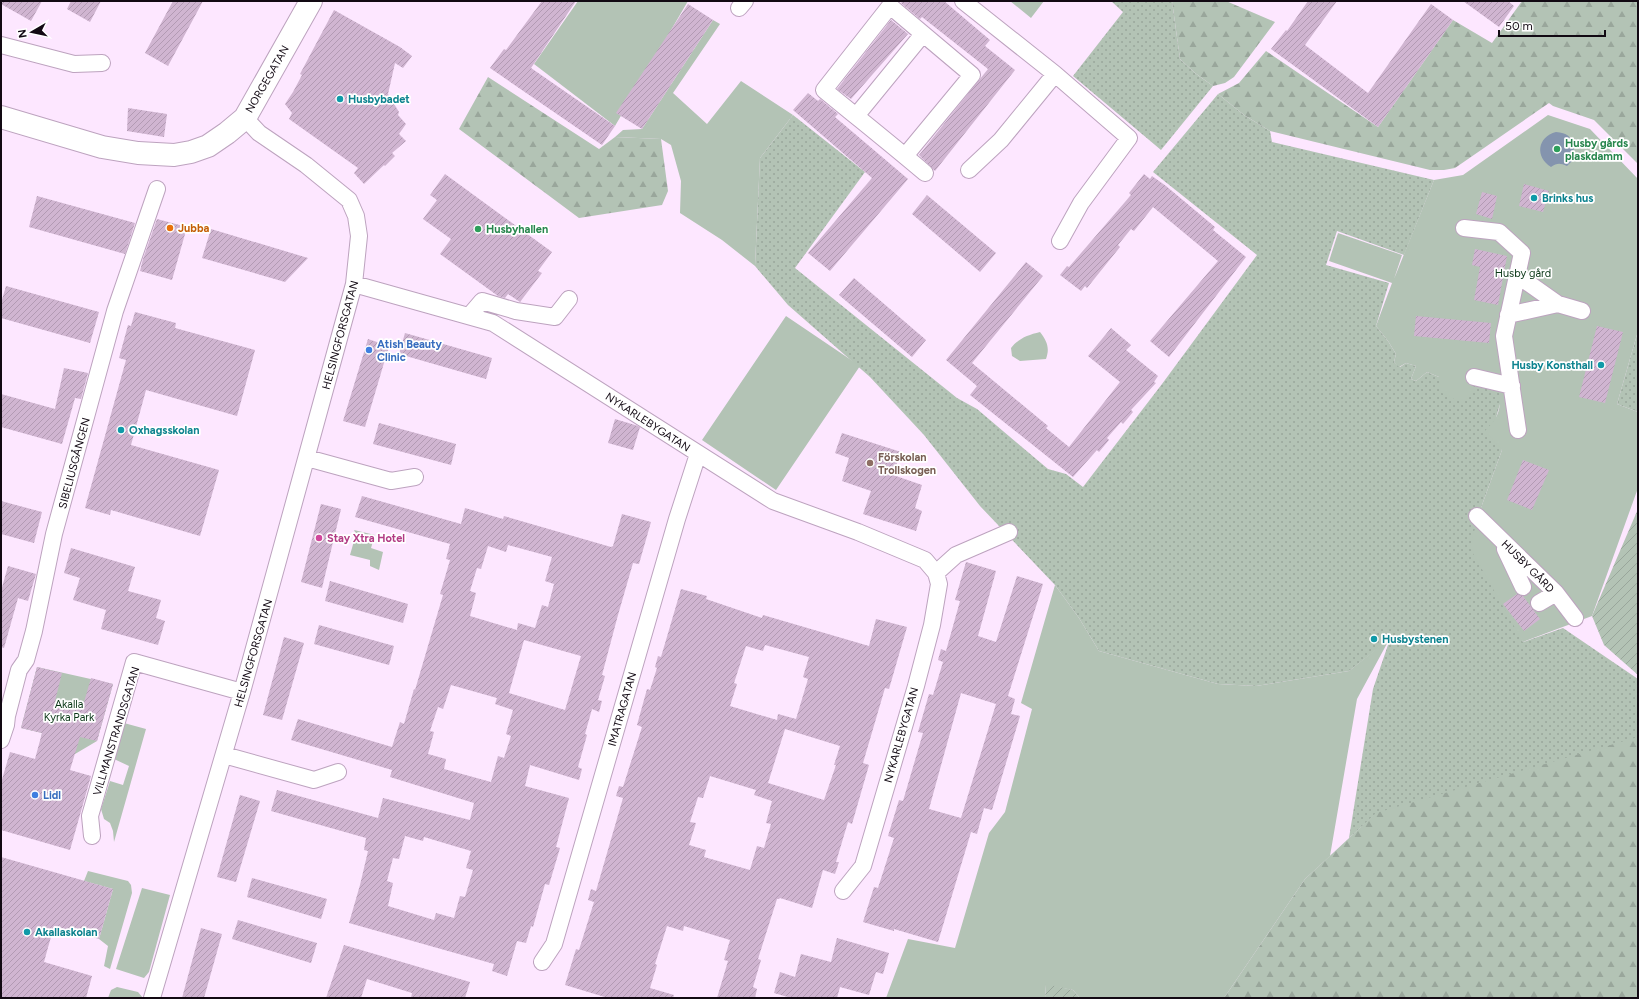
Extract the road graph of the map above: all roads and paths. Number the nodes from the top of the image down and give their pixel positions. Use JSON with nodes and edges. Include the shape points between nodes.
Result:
{"nodes":[{"id":1,"x":311,"y":1,"type":"edge"},
{"id":2,"x":963,"y":1,"type":"edge"},
{"id":3,"x":892,"y":3,"type":"edge"},
{"id":4,"x":923,"y":34,"type":"junction"},
{"id":5,"x":1,"y":45,"type":"edge"},
{"id":6,"x":102,"y":63,"type":"dead end"},
{"id":7,"x":1055,"y":74,"type":"junction"},
{"id":8,"x":856,"y":116,"type":"junction"},
{"id":9,"x":1,"y":117,"type":"edge"},
{"id":10,"x":245,"y":118,"type":"junction"},
{"id":11,"x":905,"y":156,"type":"junction"},
{"id":12,"x":969,"y":170,"type":"dead end"},
{"id":13,"x":925,"y":173,"type":"dead end"},
{"id":14,"x":157,"y":189,"type":"dead end"},
{"id":15,"x":1464,"y":228,"type":"dead end"},
{"id":16,"x":1060,"y":241,"type":"dead end"},
{"id":17,"x":1517,"y":276,"type":"junction"},
{"id":18,"x":354,"y":284,"type":"junction"},
{"id":19,"x":569,"y":300,"type":"dead end"},
{"id":20,"x":1558,"y":304,"type":"junction"},
{"id":21,"x":1582,"y":311,"type":"dead end"},
{"id":22,"x":470,"y":315,"type":"junction"},
{"id":23,"x":1508,"y":315,"type":"junction"},
{"id":24,"x":1474,"y":377,"type":"dead end"},
{"id":25,"x":1512,"y":386,"type":"junction"},
{"id":26,"x":1518,"y":430,"type":"dead end"},
{"id":27,"x":698,"y":454,"type":"junction"},
{"id":28,"x":307,"y":458,"type":"junction"},
{"id":29,"x":415,"y":477,"type":"dead end"},
{"id":30,"x":1478,"y":516,"type":"dead end"},
{"id":31,"x":1010,"y":532,"type":"dead end"},
{"id":32,"x":1501,"y":540,"type":"junction"},
{"id":33,"x":936,"y":573,"type":"junction"},
{"id":34,"x":1523,"y":587,"type":"dead end"},
{"id":35,"x":1556,"y":593,"type":"junction"},
{"id":36,"x":1539,"y":603,"type":"dead end"},
{"id":37,"x":1575,"y":618,"type":"dead end"},
{"id":38,"x":242,"y":692,"type":"junction"},
{"id":39,"x":1,"y":740,"type":"edge"},
{"id":40,"x":224,"y":755,"type":"junction"},
{"id":41,"x":338,"y":772,"type":"dead end"},
{"id":42,"x":92,"y":836,"type":"dead end"},
{"id":43,"x":843,"y":891,"type":"dead end"},
{"id":44,"x":542,"y":962,"type":"dead end"},
{"id":45,"x":152,"y":998,"type":"edge"}],
"edges":[{"from":1,"to":10,"type":"street","name":"NORGEGATAN"},
{"from":2,"to":7,"type":"street"},
{"from":3,"to":4,"type":"street"},
{"from":3,"to":8,"type":"street","via":[[824,90]]},
{"from":4,"to":8,"type":"street"},
{"from":4,"to":11,"type":"street","via":[[972,75]]},
{"from":5,"to":6,"type":"street","via":[[74,64]]},
{"from":7,"to":12,"type":"street","via":[[1001,140]]},
{"from":7,"to":16,"type":"street","via":[[1129,138],[1081,203]]},
{"from":8,"to":11,"type":"street"},
{"from":9,"to":10,"type":"street","name":"NORGEGATAN","via":[[102,147],[174,155],[208,146]]},
{"from":10,"to":18,"type":"street","name":"HELSINGFORSGATAN","via":[[260,133],[306,165],[349,200],[356,216],[359,236]]},
{"from":11,"to":13,"type":"street"},
{"from":14,"to":39,"type":"street","name":"SIBELIUSGÅNGEN","via":[[113,318],[54,534],[34,631],[26,660],[19,670]]},
{"from":15,"to":17,"type":"street","via":[[1499,232],[1522,253]]},
{"from":17,"to":20,"type":"street"},
{"from":17,"to":23,"type":"street"},
{"from":18,"to":22,"type":"street","name":"NYKARLEBYGATAN"},
{"from":18,"to":28,"type":"street","name":"HELSINGFORSGATAN"},
{"from":19,"to":22,"type":"street","via":[[555,317],[516,311],[482,301]]},
{"from":20,"to":21,"type":"street"},
{"from":20,"to":23,"type":"street"},
{"from":22,"to":27,"type":"street","name":"NYKARLEBYGATAN","via":[[493,323]]},
{"from":23,"to":25,"type":"street","via":[[1504,336]]},
{"from":24,"to":25,"type":"street"},
{"from":25,"to":26,"type":"street"},
{"from":27,"to":33,"type":"street","name":"NYKARLEBYGATAN","via":[[773,501],[925,560]]},
{"from":27,"to":44,"type":"street","name":"IMATRAGATAN","via":[[554,944]]},
{"from":28,"to":29,"type":"street","via":[[391,481]]},
{"from":28,"to":38,"type":"street","name":"HELSINGFORSGATAN"},
{"from":30,"to":32,"type":"street","name":"HUSBY GÅRD"},
{"from":31,"to":33,"type":"street","via":[[956,554]]},
{"from":32,"to":34,"type":"street"},
{"from":32,"to":35,"type":"street","name":"HUSBY GÅRD"},
{"from":33,"to":43,"type":"street","name":"NYKARLEBYGATAN","via":[[939,584],[932,625],[916,686],[863,866]]},
{"from":35,"to":36,"type":"street"},
{"from":35,"to":37,"type":"street","name":"HUSBY GÅRD"},
{"from":38,"to":40,"type":"street","name":"HELSINGFORSGATAN"},
{"from":38,"to":42,"type":"street","name":"VILLMANSTRANDSGATAN","via":[[134,662],[90,816]]},
{"from":40,"to":41,"type":"street","via":[[314,780]]},
{"from":40,"to":45,"type":"street","name":"HELSINGFORSGATAN"}]}
